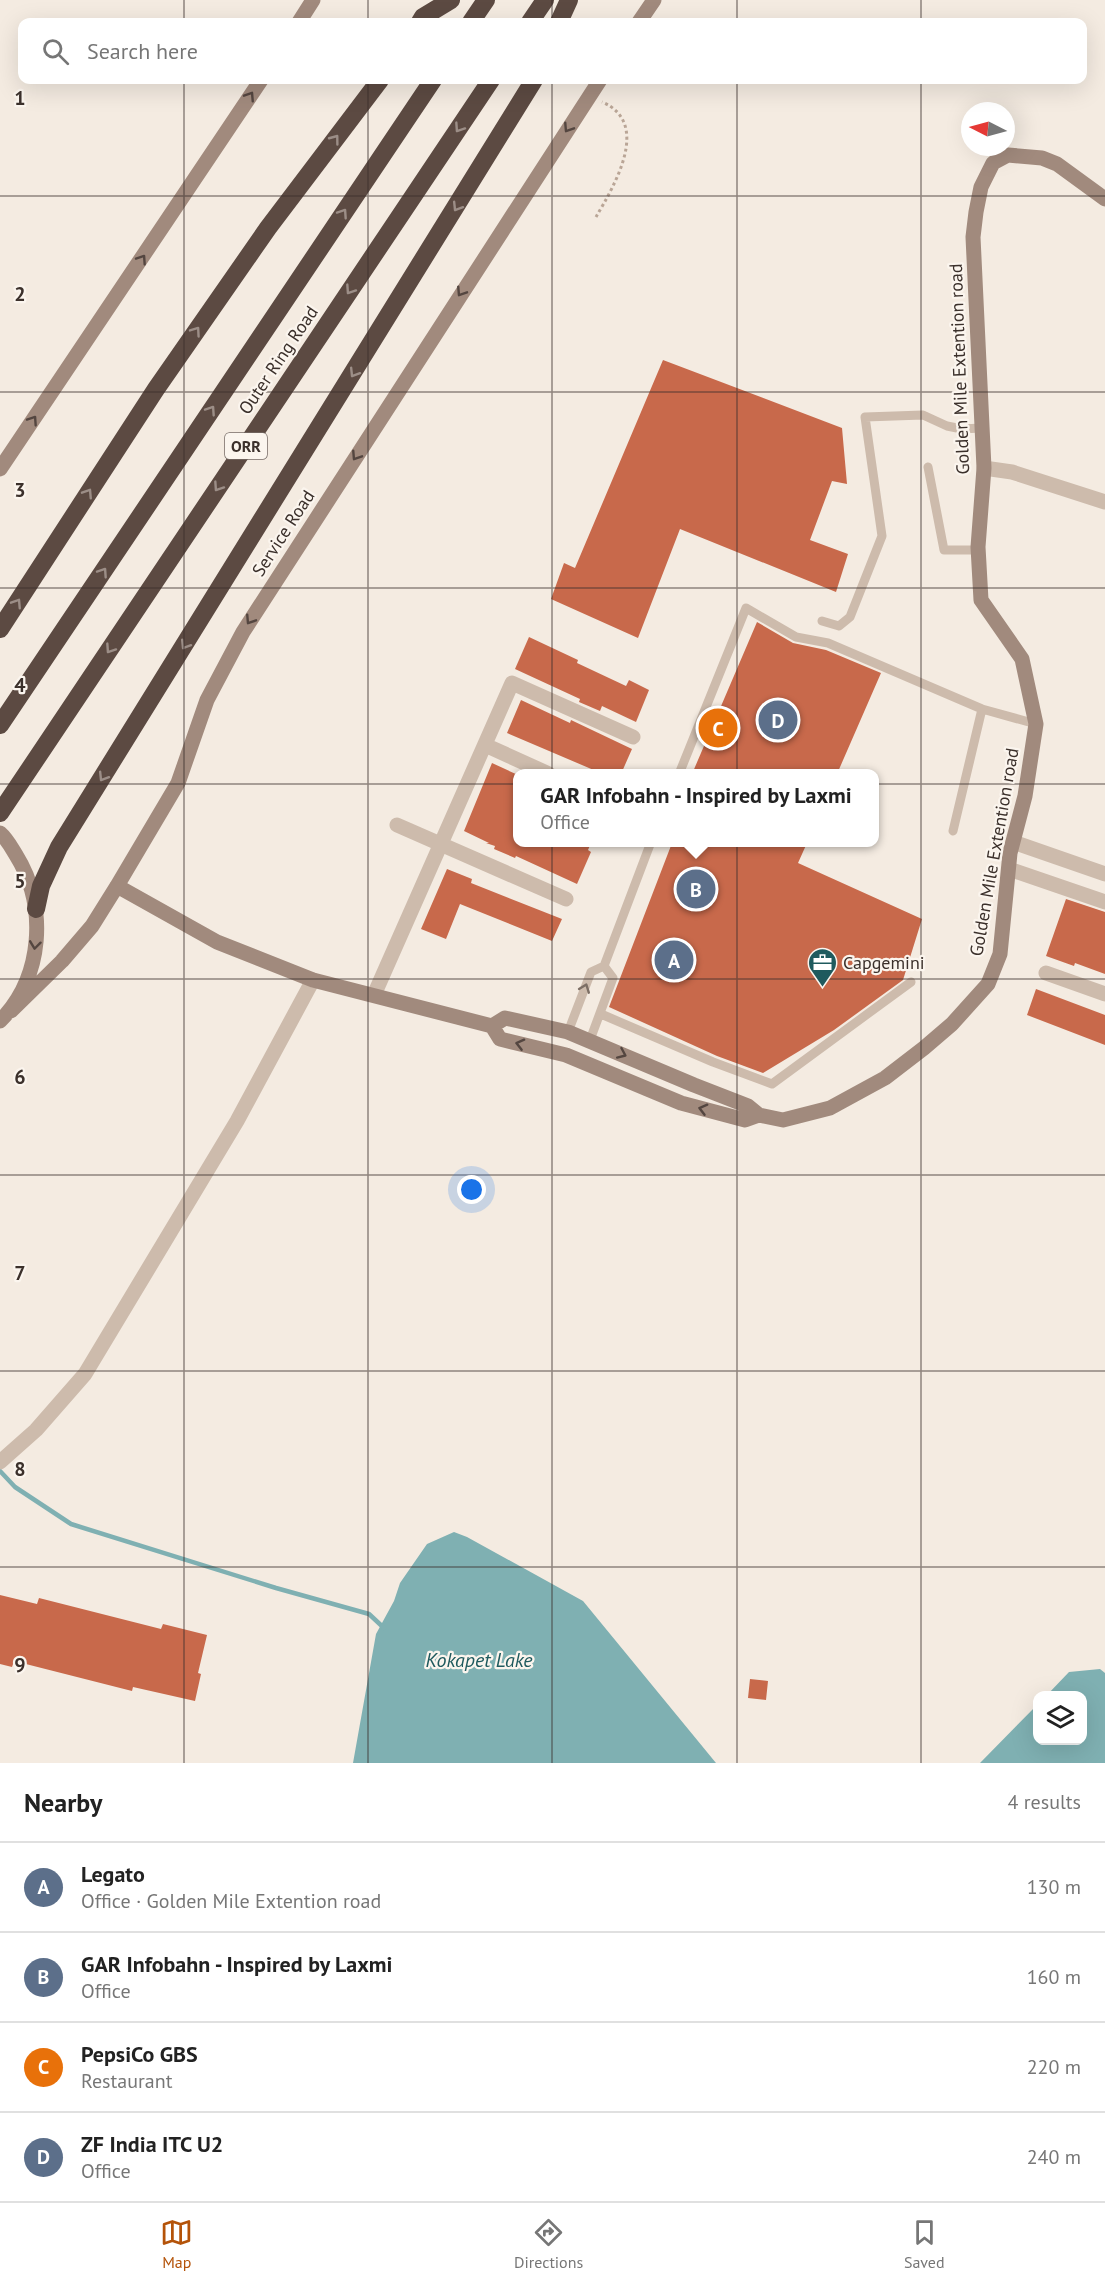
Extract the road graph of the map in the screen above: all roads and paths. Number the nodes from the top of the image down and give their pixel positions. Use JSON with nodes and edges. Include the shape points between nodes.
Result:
{"nodes":[{"id":1,"x":314,"y":0,"type":"edge"},
{"id":2,"x":452,"y":0,"type":"edge"},
{"id":3,"x":486,"y":0,"type":"edge"},
{"id":4,"x":545,"y":0,"type":"edge"},
{"id":5,"x":569,"y":0,"type":"edge"},
{"id":6,"x":654,"y":0,"type":"edge"},
{"id":7,"x":302,"y":18,"type":"edge"},
{"id":8,"x":422,"y":18,"type":"edge"},
{"id":9,"x":474,"y":18,"type":"edge"},
{"id":10,"x":533,"y":18,"type":"edge"},
{"id":11,"x":561,"y":18,"type":"edge"},
{"id":12,"x":642,"y":18,"type":"edge"},
{"id":13,"x":258,"y":84,"type":"edge"},
{"id":14,"x":377,"y":84,"type":"edge"},
{"id":15,"x":430,"y":84,"type":"edge"},
{"id":16,"x":488,"y":84,"type":"edge"},
{"id":17,"x":532,"y":84,"type":"edge"},
{"id":18,"x":597,"y":84,"type":"edge"},
{"id":19,"x":585,"y":102,"type":"junction"},
{"id":20,"x":1105,"y":199,"type":"edge"},
{"id":21,"x":596,"y":217,"type":"dead end"},
{"id":22,"x":981,"y":428,"type":"junction"},
{"id":23,"x":928,"y":467,"type":"dead end"},
{"id":24,"x":984,"y":468,"type":"junction"},
{"id":25,"x":0,"y":469,"type":"edge"},
{"id":26,"x":1105,"y":502,"type":"edge"},
{"id":27,"x":978,"y":550,"type":"junction"},
{"id":28,"x":822,"y":621,"type":"dead end"},
{"id":29,"x":0,"y":629,"type":"edge"},
{"id":30,"x":982,"y":708,"type":"junction"},
{"id":31,"x":1036,"y":724,"type":"junction"},
{"id":32,"x":0,"y":725,"type":"edge"},
{"id":33,"x":633,"y":737,"type":"dead end"},
{"id":34,"x":485,"y":745,"type":"junction"},
{"id":35,"x":538,"y":769,"type":"edge"},
{"id":36,"x":681,"y":769,"type":"edge"},
{"id":37,"x":0,"y":812,"type":"edge"},
{"id":38,"x":397,"y":825,"type":"dead end"},
{"id":39,"x":953,"y":831,"type":"dead end"},
{"id":40,"x":0,"y":833,"type":"edge"},
{"id":41,"x":1013,"y":842,"type":"junction"},
{"id":42,"x":441,"y":844,"type":"junction"},
{"id":43,"x":649,"y":847,"type":"edge"},
{"id":44,"x":1009,"y":869,"type":"junction"},
{"id":45,"x":1105,"y":874,"type":"edge"},
{"id":46,"x":117,"y":886,"type":"junction"},
{"id":47,"x":566,"y":899,"type":"dead end"},
{"id":48,"x":1105,"y":902,"type":"edge"},
{"id":49,"x":36,"y":909,"type":"junction"},
{"id":50,"x":604,"y":966,"type":"junction"},
{"id":51,"x":1046,"y":973,"type":"dead end"},
{"id":52,"x":313,"y":980,"type":"junction"},
{"id":53,"x":911,"y":982,"type":"dead end"},
{"id":54,"x":1105,"y":994,"type":"edge"},
{"id":55,"x":374,"y":995,"type":"junction"},
{"id":56,"x":601,"y":1014,"type":"junction"},
{"id":57,"x":5,"y":1016,"type":"edge"},
{"id":58,"x":492,"y":1026,"type":"junction"},
{"id":59,"x":568,"y":1032,"type":"junction"},
{"id":60,"x":590,"y":1040,"type":"junction"},
{"id":61,"x":759,"y":1115,"type":"junction"},
{"id":62,"x":3,"y":1459,"type":"edge"}],
"edges":[{"from":1,"to":7,"type":"street"},
{"from":2,"to":8,"type":"highway"},
{"from":3,"to":9,"type":"highway"},
{"from":4,"to":10,"type":"highway"},
{"from":5,"to":11,"type":"highway"},
{"from":6,"to":12,"type":"street"},
{"from":25,"to":13,"type":"street","one_way":true},
{"from":29,"to":14,"type":"highway","one_way":true,"via":[[156,389],[268,228]]},
{"from":32,"to":15,"type":"highway","name":"Outer Ring Road","number":"ORR","one_way":true},
{"from":16,"to":37,"type":"highway","name":"Outer Ring Road","number":"ORR","one_way":true},
{"from":17,"to":49,"type":"highway","one_way":true,"via":[[59,847],[41,886]]},
{"from":18,"to":19,"type":"street","name":"Service Road"},
{"from":19,"to":21,"type":"path","via":[[603,101],[614,109],[628,134],[623,165]]},
{"from":19,"to":46,"type":"street","name":"Service Road","one_way":true,"via":[[243,632],[207,700],[178,783]]},
{"from":20,"to":22,"type":"street","name":"Golden Mile Extention road","via":[[1057,164],[1042,158],[1008,155],[993,163],[981,187],[974,237]]},
{"from":22,"to":24,"type":"street","name":"Golden Mile Extention road"},
{"from":22,"to":28,"type":"lane","via":[[947,426],[923,415],[866,417],[882,536],[850,617],[839,626]]},
{"from":23,"to":27,"type":"lane","via":[[945,550]]},
{"from":24,"to":26,"type":"street","via":[[1012,472]]},
{"from":24,"to":27,"type":"street","name":"Golden Mile Extention road"},
{"from":27,"to":31,"type":"street","name":"Golden Mile Extention road","via":[[981,600],[1022,659]]},
{"from":30,"to":31,"type":"lane"},
{"from":30,"to":36,"type":"lane","via":[[828,643],[796,637],[746,608]]},
{"from":30,"to":39,"type":"lane"},
{"from":31,"to":41,"type":"street","name":"Golden Mile Extention road"},
{"from":33,"to":34,"type":"street","via":[[512,683]]},
{"from":34,"to":35,"type":"street"},
{"from":34,"to":42,"type":"street"},
{"from":38,"to":42,"type":"street"},
{"from":40,"to":49,"type":"street","via":[[26,871]]},
{"from":41,"to":44,"type":"street","name":"Golden Mile Extention road"},
{"from":41,"to":45,"type":"street"},
{"from":42,"to":47,"type":"street"},
{"from":42,"to":55,"type":"street"},
{"from":43,"to":50,"type":"lane"},
{"from":44,"to":48,"type":"street"},
{"from":44,"to":61,"type":"street","name":"Golden Mile Extention road","via":[[1000,954],[988,984],[952,1024],[885,1078],[830,1108],[783,1120]]},
{"from":46,"to":52,"type":"street","name":"Golden Mile Extention road","via":[[217,942]]},
{"from":46,"to":57,"type":"street","name":"Service Road","via":[[92,926],[62,961]]},
{"from":49,"to":57,"type":"street","one_way":true,"via":[[37,944],[28,979]]},
{"from":50,"to":56,"type":"lane","via":[[613,978]]},
{"from":59,"to":50,"type":"lane","one_way":true,"via":[[591,972]]},
{"from":51,"to":54,"type":"street"},
{"from":52,"to":55,"type":"street","name":"Golden Mile Extention road"},
{"from":52,"to":62,"type":"street","via":[[237,1121],[85,1374],[36,1430]]},
{"from":53,"to":56,"type":"lane","via":[[772,1084]]},
{"from":55,"to":58,"type":"street","name":"Golden Mile Extention road"},
{"from":56,"to":60,"type":"lane"},
{"from":58,"to":59,"type":"street","name":"Golden Mile Extention road","via":[[505,1018]]},
{"from":61,"to":58,"type":"street","name":"Golden Mile Extention road","one_way":true,"via":[[746,1120],[681,1102],[566,1055],[500,1039]]},
{"from":59,"to":60,"type":"street","name":"Golden Mile Extention road"},
{"from":60,"to":61,"type":"street","name":"Golden Mile Extention road","one_way":true,"via":[[748,1106]]}]}
